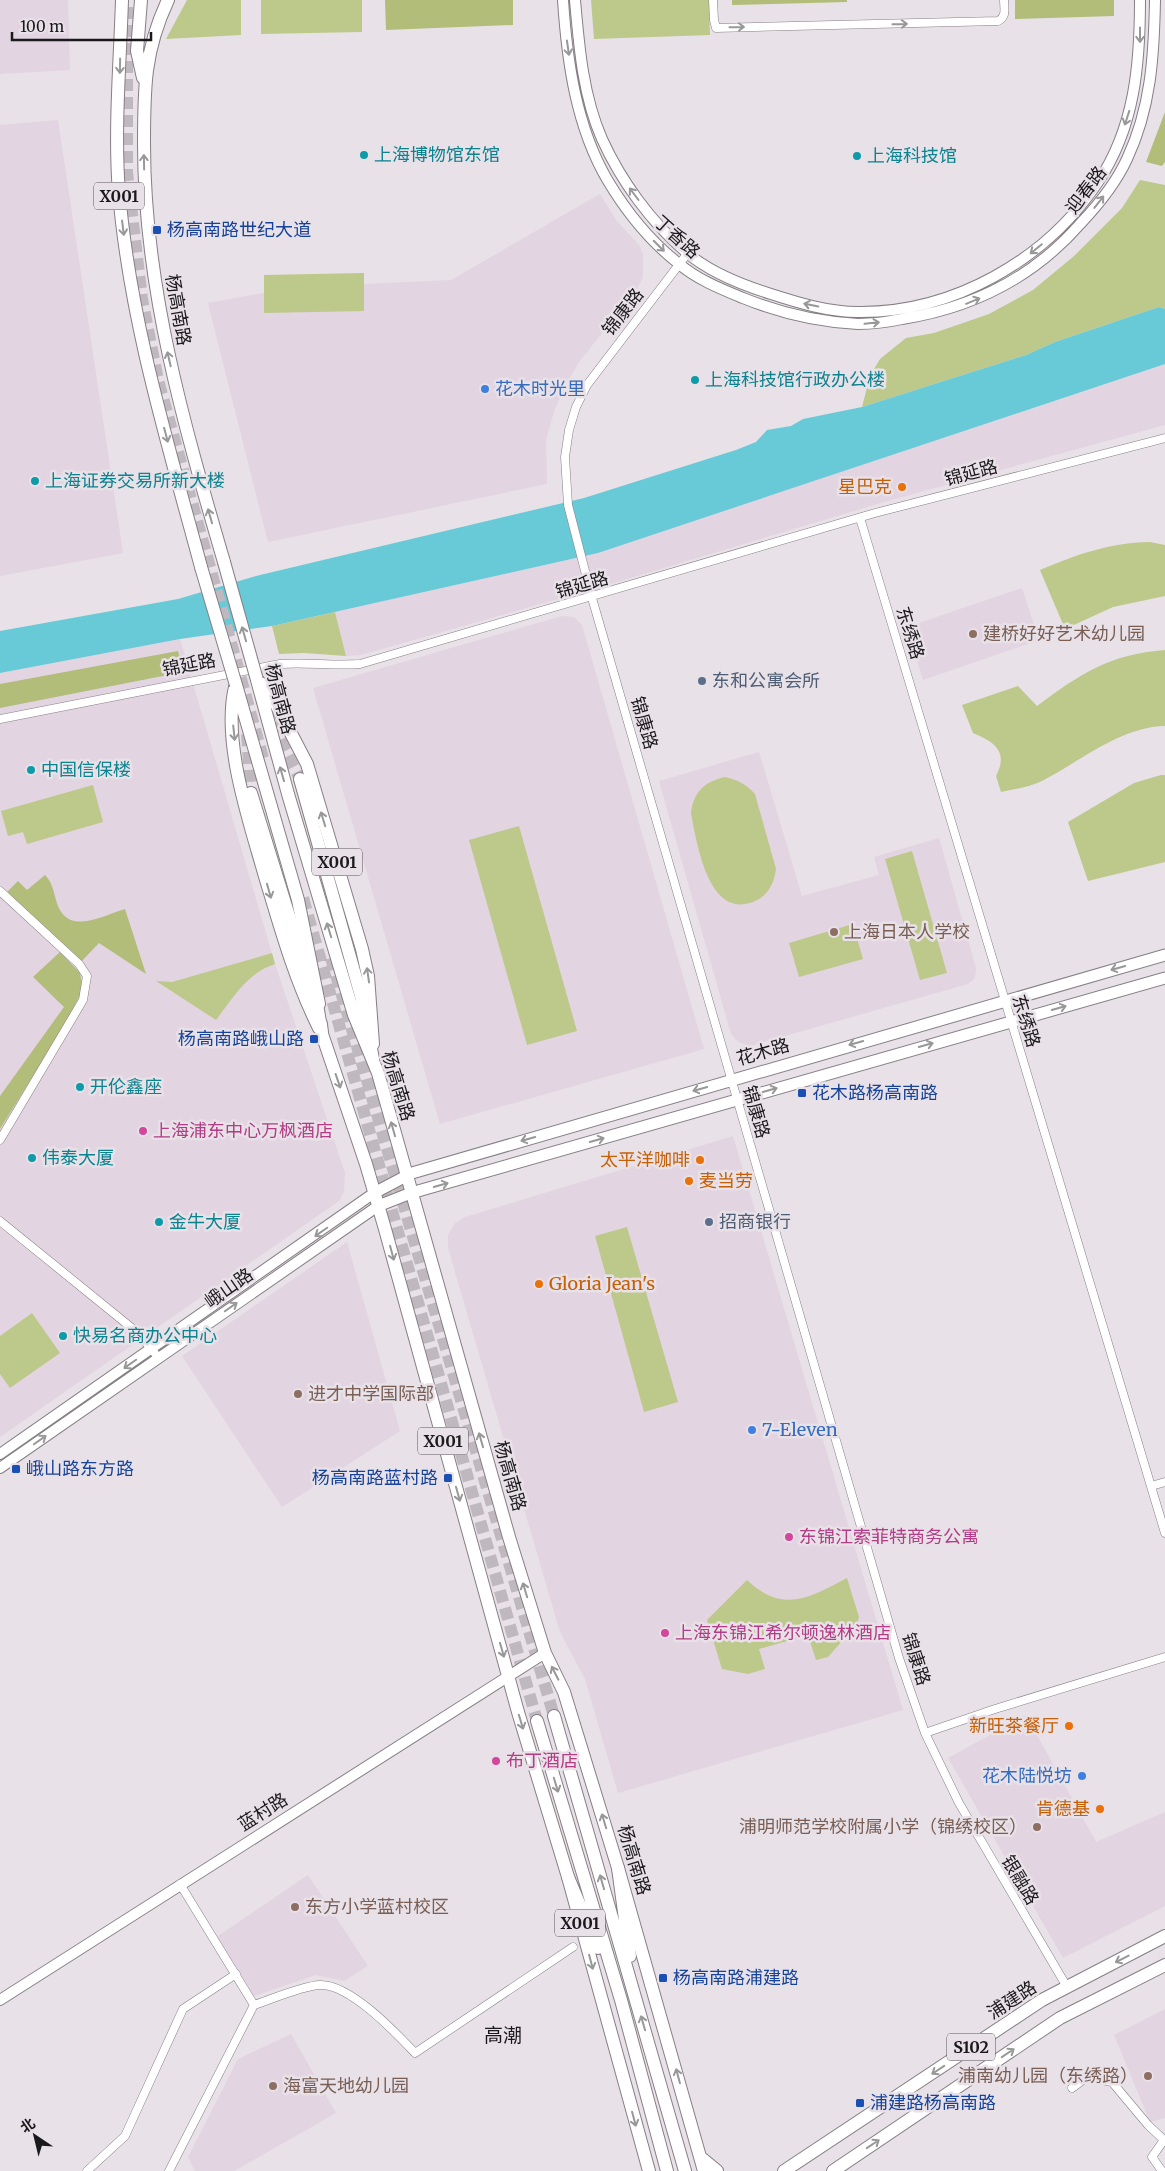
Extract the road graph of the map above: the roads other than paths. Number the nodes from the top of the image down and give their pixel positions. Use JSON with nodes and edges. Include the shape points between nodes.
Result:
{"nodes":[{"id":1,"x":122,"y":0,"type":"edge"},
{"id":2,"x":141,"y":0,"type":"edge"},
{"id":3,"x":168,"y":0,"type":"edge"},
{"id":4,"x":563,"y":0,"type":"edge"},
{"id":5,"x":575,"y":0,"type":"edge"},
{"id":6,"x":713,"y":0,"type":"edge"},
{"id":7,"x":1004,"y":0,"type":"edge"},
{"id":8,"x":1140,"y":0,"type":"edge"},
{"id":9,"x":1155,"y":0,"type":"edge"},
{"id":10,"x":144,"y":83,"type":"junction"},
{"id":11,"x":687,"y":254,"type":"junction"},
{"id":12,"x":679,"y":264,"type":"junction"},
{"id":13,"x":933,"y":302,"type":"joint"},
{"id":14,"x":926,"y":315,"type":"joint"},
{"id":15,"x":1165,"y":438,"type":"edge"},
{"id":16,"x":860,"y":518,"type":"junction"},
{"id":17,"x":592,"y":598,"type":"junction"},
{"id":18,"x":257,"y":680,"type":"junction"},
{"id":19,"x":236,"y":685,"type":"junction"},
{"id":20,"x":0,"y":719,"type":"edge"},
{"id":21,"x":300,"y":779,"type":"tunnel mouth"},
{"id":22,"x":252,"y":794,"type":"tunnel mouth"},
{"id":23,"x":0,"y":892,"type":"edge"},
{"id":24,"x":1165,"y":955,"type":"edge"},
{"id":25,"x":1165,"y":978,"type":"edge"},
{"id":26,"x":1004,"y":1000,"type":"junction"},
{"id":27,"x":1012,"y":1021,"type":"junction"},
{"id":28,"x":322,"y":1034,"type":"junction"},
{"id":29,"x":373,"y":1058,"type":"junction"},
{"id":30,"x":731,"y":1080,"type":"junction"},
{"id":31,"x":736,"y":1099,"type":"junction"},
{"id":32,"x":0,"y":1140,"type":"edge"},
{"id":33,"x":406,"y":1176,"type":"junction"},
{"id":34,"x":374,"y":1193,"type":"junction"},
{"id":35,"x":411,"y":1193,"type":"junction"},
{"id":36,"x":378,"y":1206,"type":"junction"},
{"id":37,"x":0,"y":1221,"type":"edge"},
{"id":38,"x":152,"y":1348,"type":"junction"},
{"id":39,"x":158,"y":1357,"type":"junction"},
{"id":40,"x":0,"y":1454,"type":"edge"},
{"id":41,"x":0,"y":1468,"type":"edge"},
{"id":42,"x":1165,"y":1482,"type":"edge"},
{"id":43,"x":1151,"y":1486,"type":"junction"},
{"id":44,"x":1165,"y":1533,"type":"edge"},
{"id":45,"x":545,"y":1653,"type":"junction"},
{"id":46,"x":1165,"y":1657,"type":"edge"},
{"id":47,"x":509,"y":1675,"type":"junction"},
{"id":48,"x":554,"y":1716,"type":"tunnel mouth"},
{"id":49,"x":537,"y":1721,"type":"tunnel mouth"},
{"id":50,"x":925,"y":1733,"type":"junction"},
{"id":51,"x":618,"y":1868,"type":"junction"},
{"id":52,"x":568,"y":1878,"type":"junction"},
{"id":53,"x":180,"y":1884,"type":"junction"},
{"id":54,"x":1165,"y":1936,"type":"edge"},
{"id":55,"x":574,"y":1947,"type":"dead end"},
{"id":56,"x":1165,"y":1965,"type":"edge"},
{"id":57,"x":236,"y":1974,"type":"junction"},
{"id":58,"x":1067,"y":1987,"type":"junction"},
{"id":59,"x":635,"y":1996,"type":"junction"},
{"id":60,"x":0,"y":2000,"type":"edge"},
{"id":61,"x":621,"y":2000,"type":"junction"},
{"id":62,"x":254,"y":2004,"type":"junction"},
{"id":63,"x":1072,"y":2088,"type":"dead end"},
{"id":64,"x":700,"y":2157,"type":"junction"},
{"id":65,"x":87,"y":2171,"type":"edge"},
{"id":66,"x":169,"y":2171,"type":"edge"},
{"id":67,"x":648,"y":2171,"type":"edge"},
{"id":68,"x":668,"y":2171,"type":"edge"},
{"id":69,"x":685,"y":2171,"type":"edge"},
{"id":70,"x":704,"y":2171,"type":"edge"},
{"id":71,"x":717,"y":2171,"type":"edge"},
{"id":72,"x":784,"y":2171,"type":"edge"},
{"id":73,"x":833,"y":2171,"type":"edge"},
{"id":74,"x":1162,"y":2171,"type":"edge"}],
"edges":[{"from":1,"to":19,"type":"main road","number":"X001","one_way":true,"bridge":true,"via":[[118,181],[131,287],[154,393]]},
{"from":2,"to":10,"type":"main road","via":[[137,51]]},
{"from":3,"to":10,"type":"main road","name":"杨高南路","number":"X001","via":[[150,44]]},
{"from":4,"to":12,"type":"street","name":"丁香路","one_way":true,"via":[[582,125],[598,162],[625,208]]},
{"from":11,"to":5,"type":"street","name":"丁香路","one_way":true,"via":[[658,225],[624,179],[602,138],[585,79]]},
{"from":6,"to":7,"type":"street","one_way":true,"via":[[716,28],[998,22],[1003,18]]},
{"from":8,"to":13,"type":"street","name":"迎春路","one_way":true,"via":[[1140,49],[1130,110],[1098,182],[1061,227],[1031,253],[989,280]]},
{"from":14,"to":9,"type":"street","name":"迎春路","one_way":true,"via":[[987,295],[1017,279],[1070,237],[1111,187],[1138,133],[1149,92]]},
{"from":18,"to":10,"type":"main road","name":"杨高南路","number":"X001","one_way":true,"bridge":true,"via":[[183,422],[155,287],[144,169]]},
{"from":11,"to":12,"type":"street","name":"锦康路"},
{"from":13,"to":11,"type":"street","name":"丁香路","one_way":true,"via":[[859,312],[798,303],[732,280]]},
{"from":12,"to":14,"type":"street","name":"丁香路","one_way":true,"via":[[726,291],[802,317],[860,324]]},
{"from":12,"to":17,"type":"street","name":"锦康路","via":[[586,385],[568,430],[565,457],[568,506]]},
{"from":15,"to":16,"type":"street","name":"锦延路"},
{"from":16,"to":17,"type":"street","name":"锦延路"},
{"from":16,"to":26,"type":"street","name":"东绣路"},
{"from":17,"to":20,"type":"street","name":"锦延路","via":[[360,664],[280,664]]},
{"from":17,"to":30,"type":"street","name":"锦康路"},
{"from":29,"to":18,"type":"main road","name":"杨高南路","number":"X001","one_way":true,"via":[[354,1014]]},
{"from":29,"to":18,"type":"main road","number":"X001","one_way":true,"via":[[373,1024],[362,949],[307,764],[270,691]]},
{"from":19,"to":28,"type":"main road","number":"X001","via":[[298,900],[318,988]]},
{"from":19,"to":28,"type":"main road","number":"X001","one_way":true,"via":[[231,705],[238,784],[291,966]]},
{"from":21,"to":29,"type":"main road","via":[[361,996]]},
{"from":22,"to":28,"type":"main road","via":[[318,1010]]},
{"from":23,"to":32,"type":"street","via":[[85,970],[88,982],[75,1016]]},
{"from":24,"to":26,"type":"main road","name":"花木路","one_way":true},
{"from":27,"to":25,"type":"main road","one_way":true},
{"from":26,"to":27,"type":"street","name":"东绣路"},
{"from":26,"to":30,"type":"main road","name":"花木路","one_way":true},
{"from":31,"to":27,"type":"main road","one_way":true},
{"from":27,"to":43,"type":"street","name":"东绣路"},
{"from":28,"to":34,"type":"main road","number":"X001","one_way":true},
{"from":33,"to":29,"type":"main road","name":"杨高南路","number":"X001","one_way":true},
{"from":30,"to":31,"type":"street","name":"锦康路"},
{"from":30,"to":33,"type":"main road","name":"花木路","one_way":true},
{"from":35,"to":31,"type":"main road","one_way":true},
{"from":31,"to":50,"type":"street","name":"锦康路","via":[[899,1658]]},
{"from":33,"to":34,"type":"main road","name":"花木路"},
{"from":33,"to":35,"type":"main road","name":"杨高南路","number":"X001"},
{"from":34,"to":36,"type":"main road","number":"X001"},
{"from":34,"to":38,"type":"street","name":"峨山路","one_way":true},
{"from":35,"to":36,"type":"main road"},
{"from":45,"to":35,"type":"main road","name":"杨高南路","number":"X001","one_way":true},
{"from":39,"to":36,"type":"street","name":"峨山路","one_way":true},
{"from":36,"to":47,"type":"main road","number":"X001","one_way":true},
{"from":37,"to":38,"type":"street","via":[[138,1333]]},
{"from":38,"to":39,"type":"street"},
{"from":38,"to":40,"type":"street","name":"峨山路","one_way":true},
{"from":41,"to":39,"type":"street","name":"峨山路","one_way":true},
{"from":42,"to":43,"type":"street"},
{"from":43,"to":44,"type":"street","name":"东绣路"},
{"from":45,"to":47,"type":"street","name":"蓝村路"},
{"from":51,"to":45,"type":"main road","name":"杨高南路","number":"X001","one_way":true,"via":[[564,1692]]},
{"from":46,"to":50,"type":"street"},
{"from":47,"to":52,"type":"main road","number":"X001","one_way":true},
{"from":47,"to":53,"type":"street","name":"蓝村路"},
{"from":59,"to":48,"type":"main road","name":"杨高南路","number":"X001","one_way":true},
{"from":49,"to":61,"type":"main road","number":"X001","one_way":true},
{"from":50,"to":58,"type":"street","name":"银融路","via":[[963,1811]]},
{"from":51,"to":59,"type":"main road"},
{"from":64,"to":51,"type":"main road","name":"杨高南路","number":"X001","one_way":true},
{"from":52,"to":61,"type":"main road"},
{"from":52,"to":67,"type":"main road","number":"X001","one_way":true},
{"from":53,"to":57,"type":"street"},
{"from":53,"to":60,"type":"street","name":"蓝村路"},
{"from":54,"to":58,"type":"main road","name":"浦建路","number":"S102","one_way":true},
{"from":55,"to":62,"type":"street","via":[[415,2053],[382,2019],[340,1989],[318,1985]]},
{"from":73,"to":56,"type":"main road","number":"S102","one_way":true,"via":[[1060,2018]]},
{"from":57,"to":62,"type":"street"},
{"from":57,"to":65,"type":"street","via":[[183,2009],[125,2136]]},
{"from":58,"to":72,"type":"main road","name":"浦建路","number":"S102","one_way":true,"via":[[1042,2000]]},
{"from":69,"to":59,"type":"main road","name":"杨高南路","number":"X001","one_way":true},
{"from":61,"to":68,"type":"main road","number":"X001"},
{"from":62,"to":66,"type":"street"},
{"from":63,"to":74,"type":"street","via":[[1087,2077],[1112,2082],[1164,2140],[1152,2157]]},
{"from":64,"to":70,"type":"main road","name":"杨高南路","number":"X001"},
{"from":64,"to":71,"type":"main road"}]}
